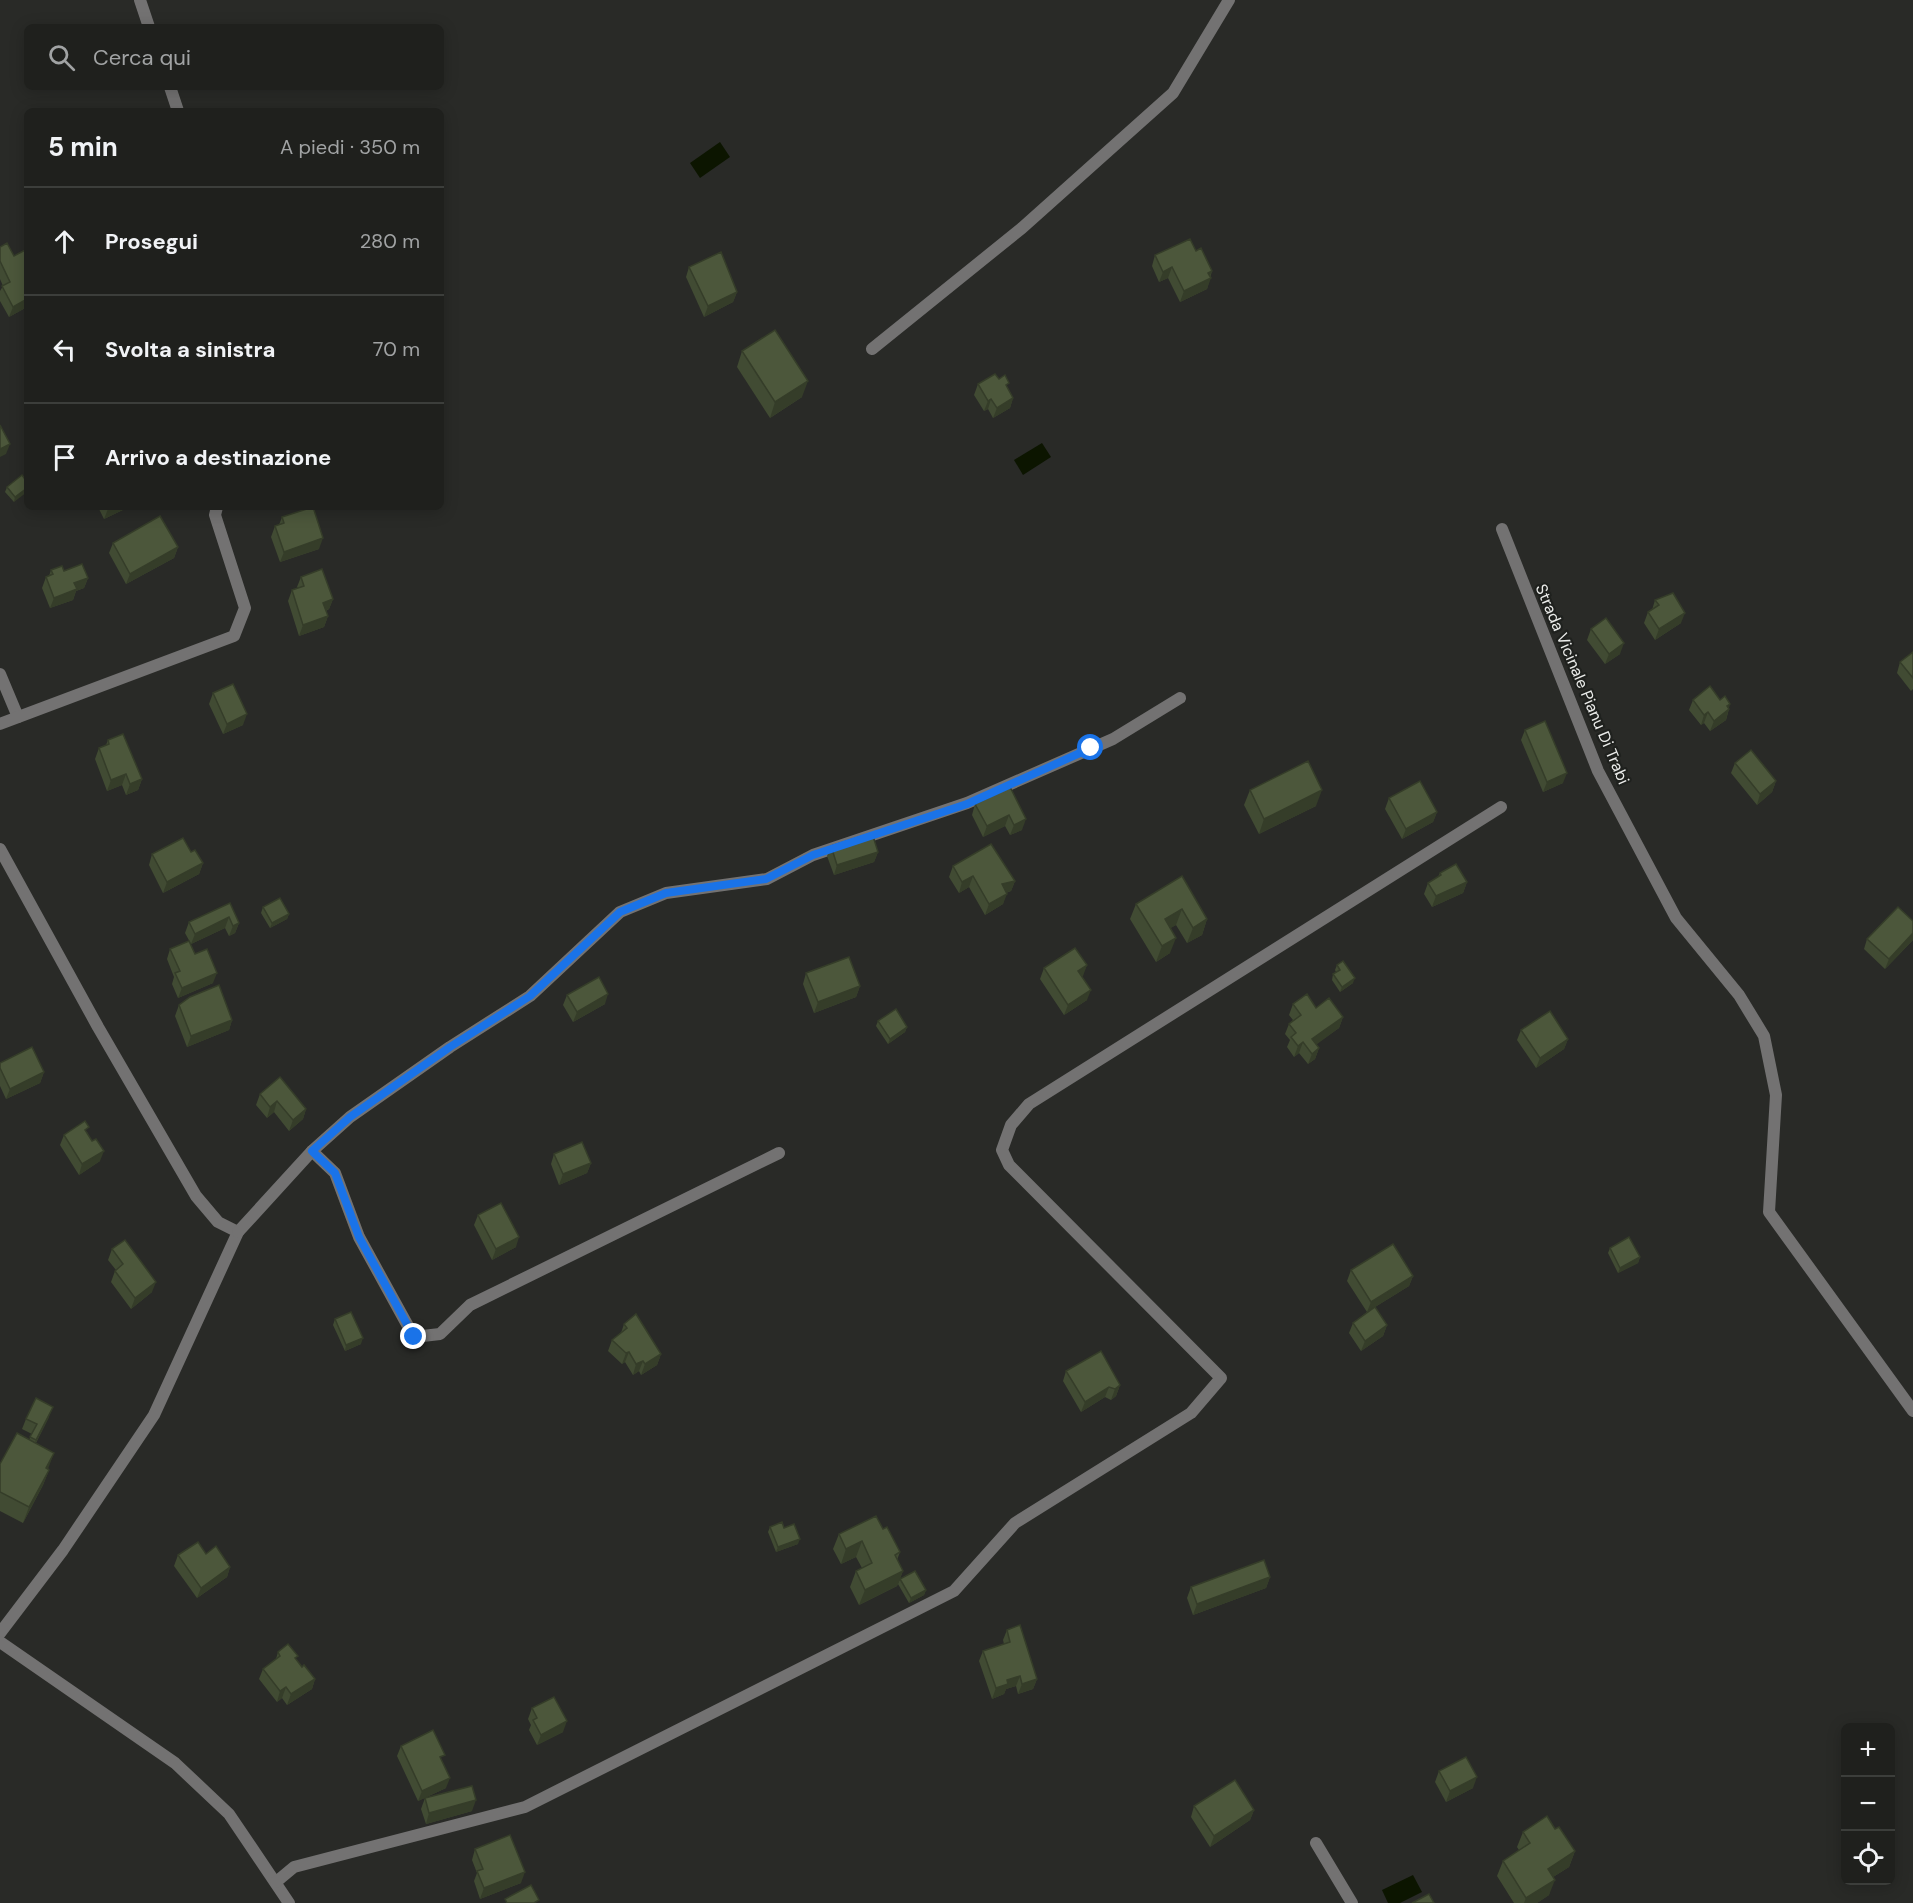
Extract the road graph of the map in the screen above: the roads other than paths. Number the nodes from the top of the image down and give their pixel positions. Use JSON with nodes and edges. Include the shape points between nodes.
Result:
{"nodes":[{"id":1,"x":140,"y":0,"type":"edge"},
{"id":2,"x":1229,"y":0,"type":"edge"},
{"id":3,"x":148,"y":24,"type":"edge"},
{"id":4,"x":171,"y":90,"type":"edge"},
{"id":5,"x":177,"y":108,"type":"edge"},
{"id":6,"x":872,"y":349,"type":"dead end"},
{"id":7,"x":217,"y":510,"type":"edge"},
{"id":8,"x":1502,"y":529,"type":"dead end"},
{"id":9,"x":0,"y":674,"type":"edge"},
{"id":10,"x":1180,"y":698,"type":"dead end"},
{"id":11,"x":18,"y":717,"type":"junction"},
{"id":12,"x":0,"y":723,"type":"edge"},
{"id":13,"x":1501,"y":807,"type":"dead end"},
{"id":14,"x":0,"y":849,"type":"edge"},
{"id":15,"x":312,"y":1151,"type":"junction"},
{"id":16,"x":779,"y":1153,"type":"dead end"},
{"id":17,"x":238,"y":1232,"type":"junction"},
{"id":18,"x":1913,"y":1411,"type":"edge"},
{"id":19,"x":0,"y":1633,"type":"edge"},
{"id":20,"x":0,"y":1642,"type":"edge"},
{"id":21,"x":1316,"y":1843,"type":"dead end"},
{"id":22,"x":276,"y":1882,"type":"junction"},
{"id":23,"x":289,"y":1903,"type":"edge"},
{"id":24,"x":1352,"y":1903,"type":"edge"}],
"edges":[{"from":1,"to":3,"type":"street"},
{"from":2,"to":6,"type":"street","via":[[1173,93],[1022,228]]},
{"from":4,"to":5,"type":"street"},
{"from":7,"to":11,"type":"street","via":[[215,515],[245,608],[234,636]]},
{"from":8,"to":18,"type":"street","name":"Strada Vicinale Pianu Di Trabi","via":[[1598,771],[1677,918],[1739,995],[1764,1036],[1776,1095],[1768,1212]]},
{"from":9,"to":11,"type":"street"},
{"from":10,"to":15,"type":"street","via":[[1113,739],[967,804],[813,855],[766,879],[666,893],[620,912],[530,996],[350,1117]]},
{"from":11,"to":12,"type":"street"},
{"from":13,"to":22,"type":"street","via":[[1029,1104],[1011,1125],[1002,1150],[1009,1166],[1221,1378],[1191,1413],[1015,1523],[954,1591],[525,1808],[294,1866]]},
{"from":14,"to":17,"type":"street","via":[[196,1196],[218,1222]]},
{"from":15,"to":16,"type":"street","via":[[335,1173],[359,1237],[414,1337],[440,1334],[470,1305]]},
{"from":15,"to":17,"type":"street"},
{"from":17,"to":19,"type":"street","via":[[154,1415],[63,1550]]},
{"from":20,"to":22,"type":"street","via":[[175,1763],[229,1814]]},
{"from":21,"to":24,"type":"street"},
{"from":22,"to":23,"type":"street"}]}
